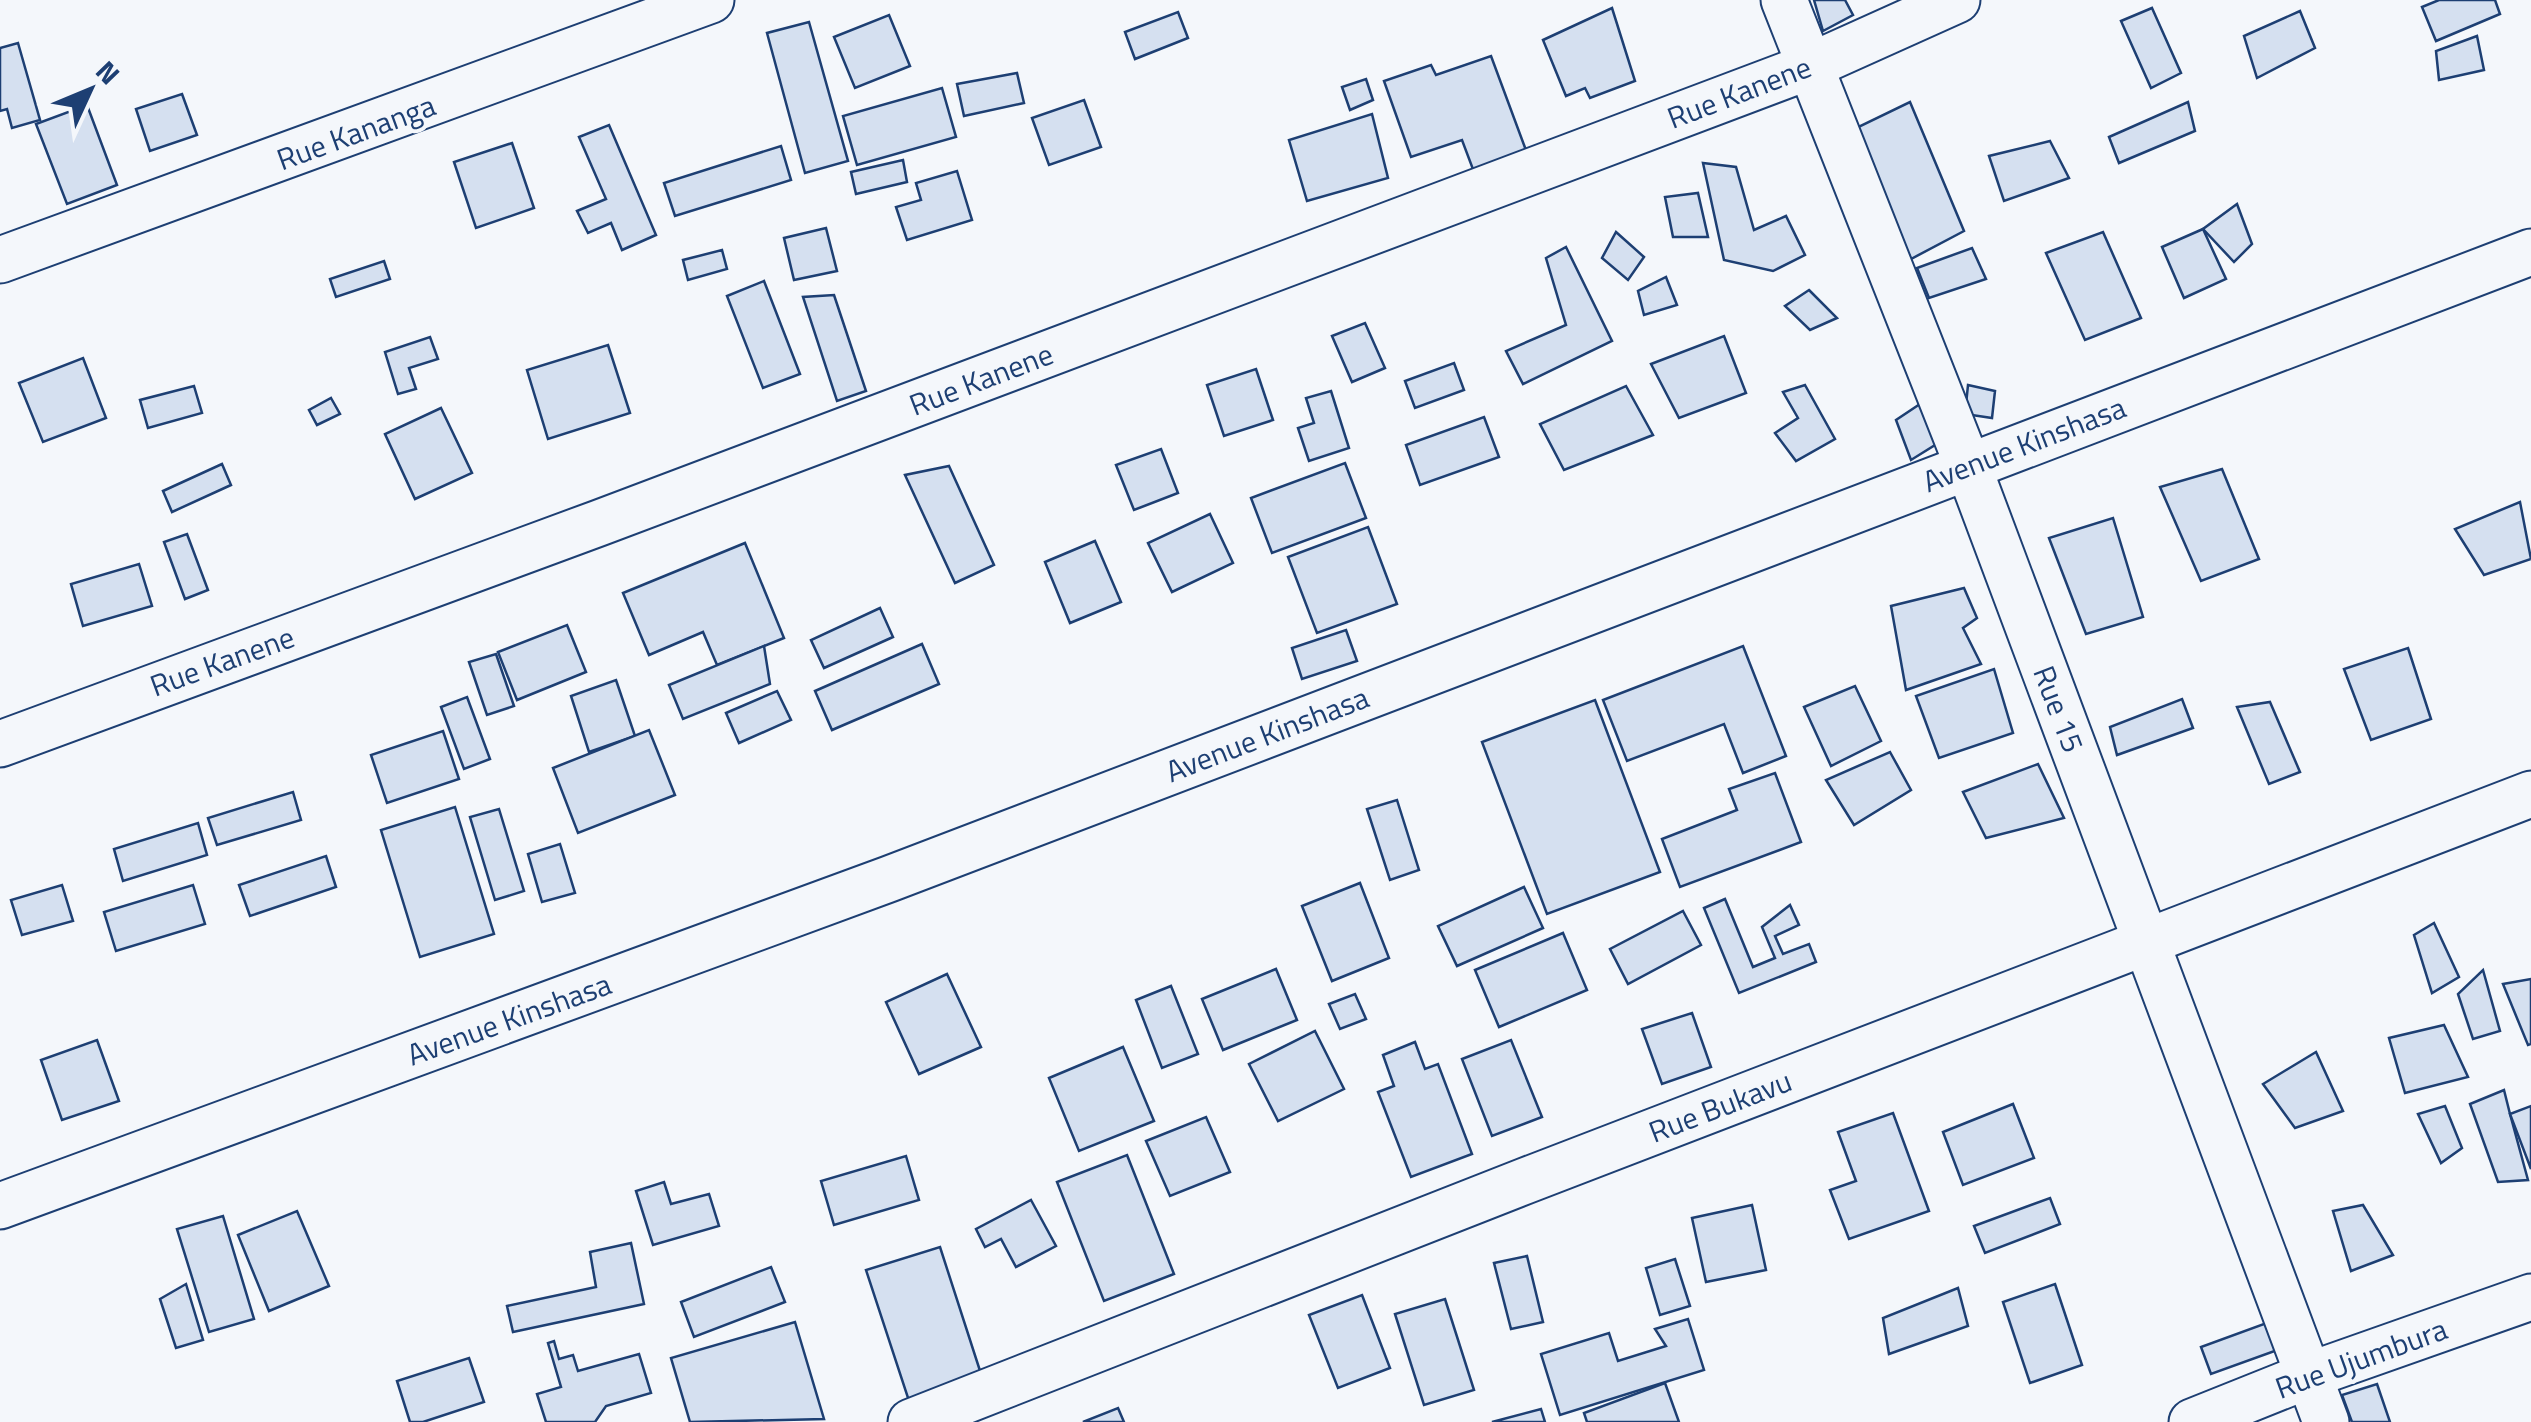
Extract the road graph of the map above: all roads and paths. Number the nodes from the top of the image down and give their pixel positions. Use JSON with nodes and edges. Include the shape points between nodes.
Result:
{"nodes":[{"id":1,"x":711,"y":0,"type":"edge"},
{"id":2,"x":1784,"y":0,"type":"edge"},
{"id":3,"x":1956,"y":0,"type":"edge"},
{"id":4,"x":1808,"y":67,"type":"junction"},
{"id":5,"x":2531,"y":252,"type":"edge"},
{"id":6,"x":0,"y":260,"type":"edge"},
{"id":7,"x":1968,"y":466,"type":"junction"},
{"id":8,"x":0,"y":744,"type":"edge"},
{"id":9,"x":2531,"y":794,"type":"edge"},
{"id":10,"x":2146,"y":940,"type":"junction"},
{"id":11,"x":0,"y":1206,"type":"edge"},
{"id":12,"x":2531,"y":1296,"type":"edge"},
{"id":13,"x":2307,"y":1376,"type":"junction"},
{"id":14,"x":911,"y":1422,"type":"edge"},
{"id":15,"x":2192,"y":1422,"type":"edge"},
{"id":16,"x":2326,"y":1422,"type":"edge"}],
"edges":[{"from":1,"to":6,"type":"street","name":"Rue Kananga"},
{"from":2,"to":4,"type":"street","name":"Rue 15"},
{"from":3,"to":4,"type":"street","name":"Rue Kanene"},
{"from":4,"to":7,"type":"street","name":"Rue 15"},
{"from":4,"to":8,"type":"street","name":"Rue Kanene"},
{"from":5,"to":7,"type":"street","name":"Avenue Kinshasa"},
{"from":7,"to":10,"type":"street","name":"Rue 15"},
{"from":7,"to":11,"type":"street","name":"Avenue Kinshasa","via":[[889,879]]},
{"from":9,"to":10,"type":"street","name":"Rue Bukavu"},
{"from":10,"to":13,"type":"street","name":"Rue 15"},
{"from":10,"to":14,"type":"street","name":"Rue Bukavu"},
{"from":12,"to":13,"type":"street","name":"Rue Ujumbura"},
{"from":13,"to":15,"type":"street","name":"Rue Ujumbura"},
{"from":13,"to":16,"type":"street","name":"Rue 15"}]}
